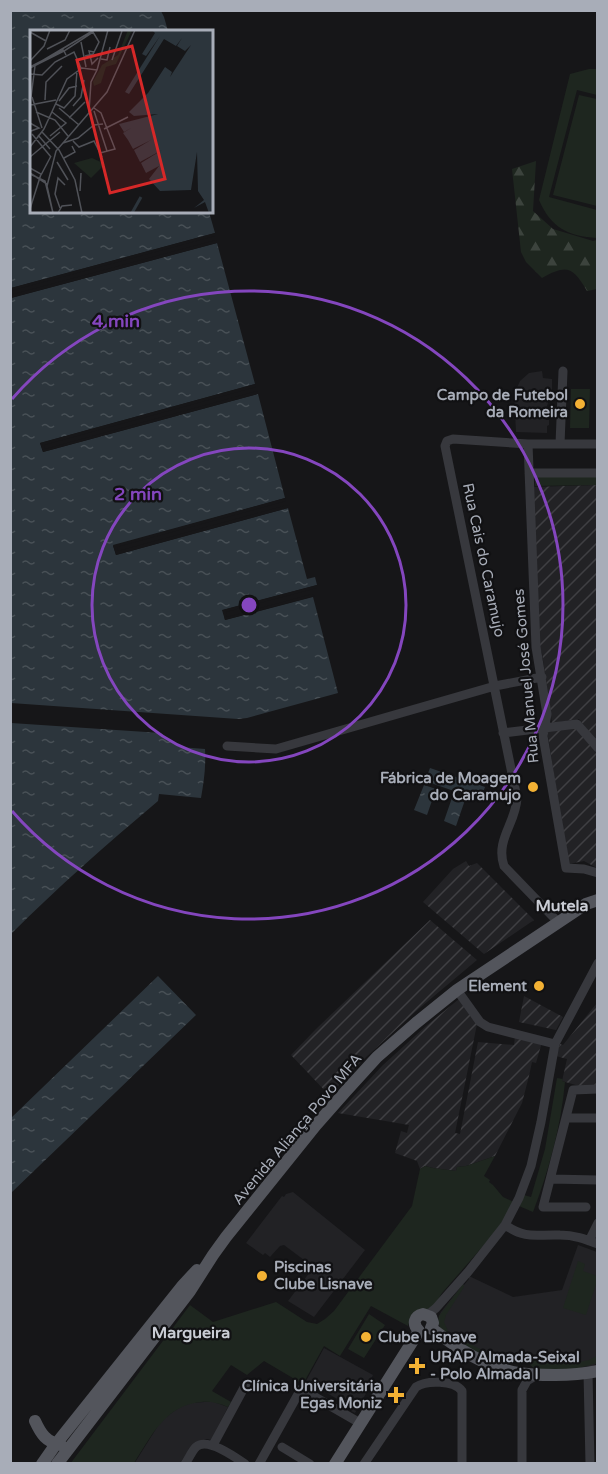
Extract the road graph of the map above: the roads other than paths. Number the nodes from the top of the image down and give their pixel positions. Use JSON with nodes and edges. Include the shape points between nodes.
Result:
{"nodes":[{"id":1,"x":562,"y":371,"type":"dead end"},
{"id":2,"x":528,"y":444,"type":"junction"},
{"id":3,"x":560,"y":444,"type":"junction"},
{"id":4,"x":597,"y":444,"type":"edge"},
{"id":5,"x":529,"y":472,"type":"junction"},
{"id":6,"x":597,"y":473,"type":"edge"},
{"id":7,"x":542,"y":678,"type":"junction"},
{"id":8,"x":495,"y":686,"type":"junction"},
{"id":9,"x":545,"y":728,"type":"junction"},
{"id":10,"x":503,"y":733,"type":"junction"},
{"id":11,"x":227,"y":746,"type":"dead end"},
{"id":12,"x":597,"y":748,"type":"edge"},
{"id":13,"x":597,"y":873,"type":"edge"},
{"id":14,"x":597,"y":891,"type":"edge"},
{"id":15,"x":592,"y":902,"type":"edge"},
{"id":16,"x":559,"y":922,"type":"junction"},
{"id":17,"x":597,"y":963,"type":"edge"},
{"id":18,"x":457,"y":990,"type":"junction"},
{"id":19,"x":555,"y":1044,"type":"junction"},
{"id":20,"x":597,"y":1089,"type":"edge"},
{"id":21,"x":567,"y":1118,"type":"junction"},
{"id":22,"x":597,"y":1118,"type":"edge"},
{"id":23,"x":551,"y":1179,"type":"junction"},
{"id":24,"x":597,"y":1180,"type":"edge"},
{"id":25,"x":586,"y":1207,"type":"dead end"},
{"id":26,"x":597,"y":1223,"type":"edge"},
{"id":27,"x":506,"y":1225,"type":"junction"},
{"id":28,"x":593,"y":1242,"type":"edge"},
{"id":29,"x":213,"y":1255,"type":"junction"},
{"id":30,"x":423,"y":1314,"type":"joint"},
{"id":31,"x":425,"y":1329,"type":"junction"},
{"id":32,"x":593,"y":1372,"type":"edge"},
{"id":33,"x":537,"y":1375,"type":"junction"},
{"id":34,"x":246,"y":1384,"type":"dead end"},
{"id":35,"x":360,"y":1423,"type":"junction"},
{"id":36,"x":78,"y":1437,"type":"junction"},
{"id":37,"x":56,"y":1444,"type":"junction"},
{"id":38,"x":213,"y":1445,"type":"junction"},
{"id":39,"x":282,"y":1447,"type":"dead end"},
{"id":40,"x":42,"y":1464,"type":"edge"},
{"id":41,"x":56,"y":1464,"type":"edge"},
{"id":42,"x":185,"y":1464,"type":"edge"},
{"id":43,"x":245,"y":1464,"type":"edge"},
{"id":44,"x":259,"y":1464,"type":"edge"},
{"id":45,"x":310,"y":1464,"type":"edge"},
{"id":46,"x":335,"y":1464,"type":"edge"},
{"id":47,"x":363,"y":1464,"type":"edge"},
{"id":48,"x":462,"y":1464,"type":"edge"},
{"id":49,"x":522,"y":1464,"type":"edge"},
{"id":50,"x":590,"y":1464,"type":"edge"}],
"edges":[{"from":1,"to":3,"type":"street"},
{"from":2,"to":3,"type":"street"},
{"from":2,"to":5,"type":"street","name":"Rua Manuel José Gomes"},
{"from":2,"to":8,"type":"street","name":"Rua Cais do Caramujo","via":[[453,439],[447,441],[445,449]]},
{"from":3,"to":4,"type":"street"},
{"from":5,"to":6,"type":"street"},
{"from":5,"to":7,"type":"street","name":"Rua Manuel José Gomes","via":[[536,647]]},
{"from":7,"to":8,"type":"street"},
{"from":7,"to":9,"type":"street","name":"Rua Manuel José Gomes"},
{"from":8,"to":10,"type":"street","name":"Rua Cais do Caramujo"},
{"from":8,"to":11,"type":"street","via":[[276,749]]},
{"from":9,"to":10,"type":"street"},
{"from":9,"to":12,"type":"street","via":[[577,724]]},
{"from":9,"to":13,"type":"street","name":"Rua Manuel José Gomes","via":[[543,736],[566,867]]},
{"from":10,"to":16,"type":"street","name":"Rua Cais do Caramujo","via":[[517,798],[501,857],[504,866]]},
{"from":14,"to":15,"type":"main road","name":"Avenida Aliança Povo MFA"},
{"from":15,"to":16,"type":"main road","name":"Avenida Aliança Povo MFA"},
{"from":16,"to":18,"type":"main road","name":"Avenida Aliança Povo MFA"},
{"from":17,"to":19,"type":"street"},
{"from":18,"to":19,"type":"street","via":[[488,1027]]},
{"from":18,"to":29,"type":"main road","name":"Avenida Aliança Povo MFA","via":[[377,1058],[345,1091]]},
{"from":19,"to":27,"type":"street","via":[[531,1166]]},
{"from":20,"to":21,"type":"street","via":[[573,1090]]},
{"from":21,"to":22,"type":"street"},
{"from":21,"to":23,"type":"street"},
{"from":23,"to":24,"type":"street"},
{"from":23,"to":25,"type":"street","via":[[543,1207]]},
{"from":26,"to":28,"type":"street"},
{"from":27,"to":28,"type":"street","via":[[529,1235],[561,1235]]},
{"from":27,"to":30,"type":"street","via":[[434,1311]]},
{"from":29,"to":36,"type":"main road","name":"Avenida Aliança Povo MFA"},
{"from":29,"to":37,"type":"main road","name":"Avenida Aliança Povo MFA","via":[[183,1285]]},
{"from":30,"to":31,"type":"main road","via":[[415,1320],[415,1326]]},
{"from":31,"to":33,"type":"main road","via":[[471,1355],[514,1372]]},
{"from":31,"to":35,"type":"main road"},
{"from":32,"to":33,"type":"main road"},
{"from":32,"to":50,"type":"street"},
{"from":33,"to":49,"type":"street","via":[[522,1390]]},
{"from":34,"to":38,"type":"street"},
{"from":35,"to":44,"type":"street","via":[[301,1389]]},
{"from":35,"to":46,"type":"main road"},
{"from":36,"to":37,"type":"main road","via":[[70,1444]]},
{"from":36,"to":41,"type":"main road","name":"Avenida Aliança Povo MFA"},
{"from":37,"to":40,"type":"main road","name":"Avenida Aliança Povo MFA"},
{"from":37,"to":41,"type":"main road"},
{"from":38,"to":42,"type":"street","via":[[197,1446]]},
{"from":38,"to":43,"type":"street"},
{"from":39,"to":45,"type":"street"},
{"from":47,"to":48,"type":"street","via":[[422,1383],[453,1383],[462,1391]]}]}
